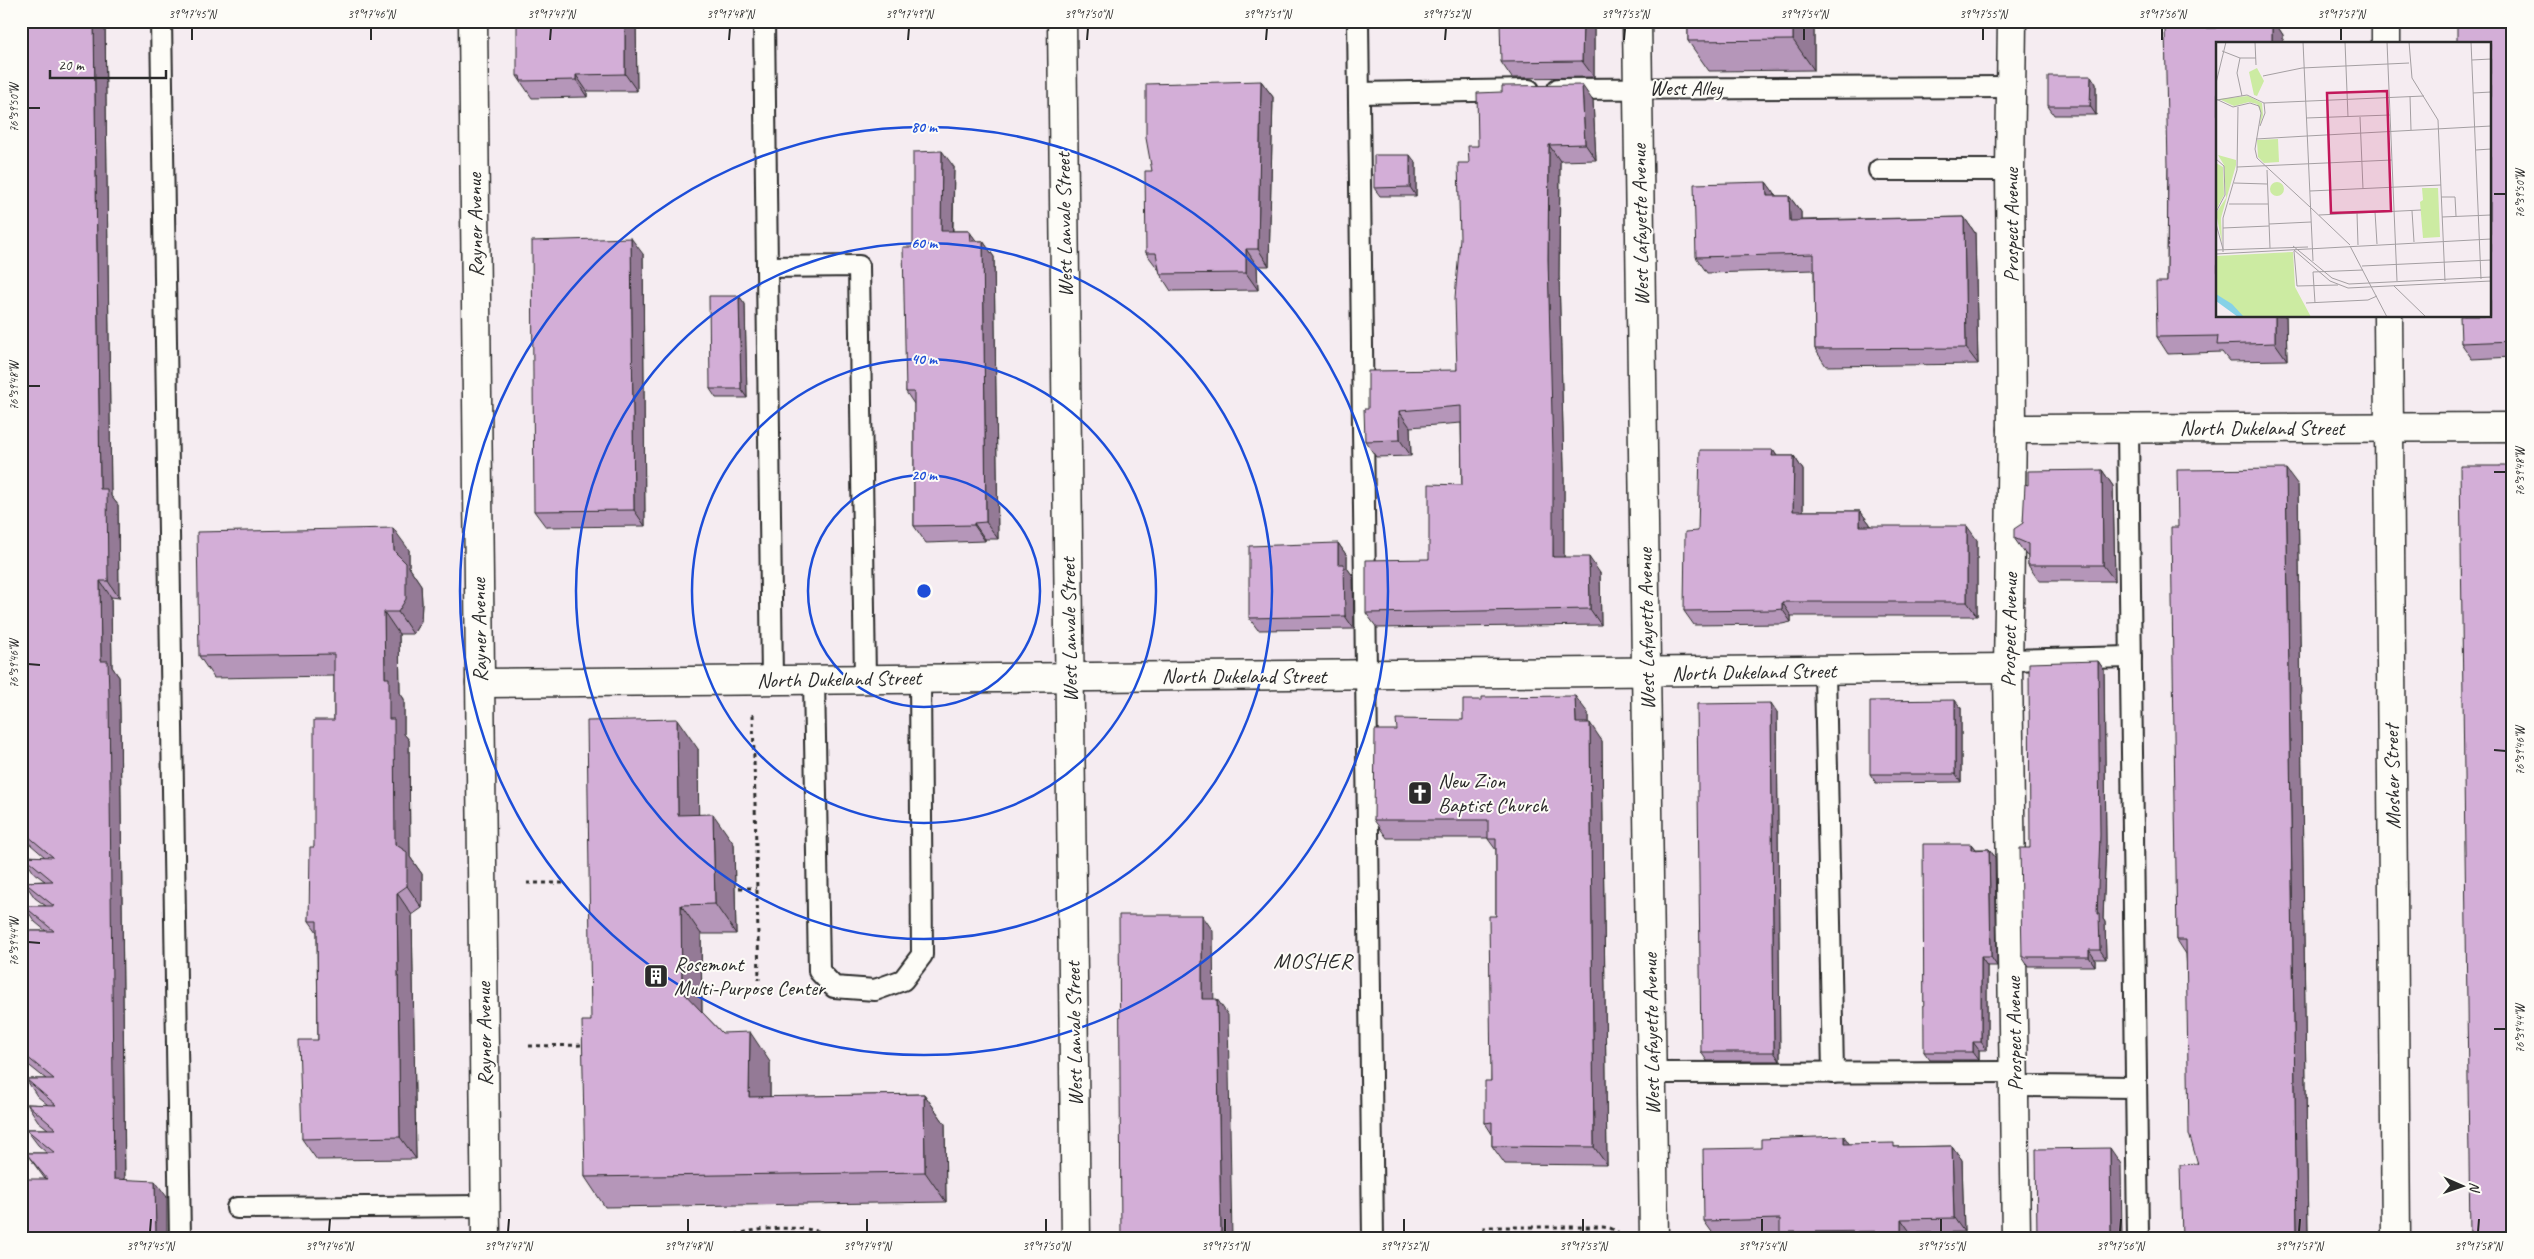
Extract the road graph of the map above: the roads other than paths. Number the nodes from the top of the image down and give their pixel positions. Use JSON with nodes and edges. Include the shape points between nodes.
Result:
{"nodes":[{"id":1,"x":161,"y":21,"type":"edge"},
{"id":2,"x":473,"y":21,"type":"edge"},
{"id":3,"x":764,"y":21,"type":"edge"},
{"id":4,"x":1062,"y":21,"type":"edge"},
{"id":5,"x":1358,"y":21,"type":"edge"},
{"id":6,"x":1637,"y":21,"type":"edge"},
{"id":7,"x":2012,"y":21,"type":"edge"},
{"id":8,"x":2386,"y":21,"type":"edge"},
{"id":9,"x":2386,"y":42,"type":"edge"},
{"id":10,"x":2012,"y":87,"type":"junction"},
{"id":11,"x":1638,"y":88,"type":"junction"},
{"id":12,"x":1359,"y":93,"type":"junction"},
{"id":13,"x":1879,"y":170,"type":"dead end"},
{"id":14,"x":2010,"y":170,"type":"junction"},
{"id":15,"x":767,"y":267,"type":"junction"},
{"id":16,"x":2388,"y":318,"type":"edge"},
{"id":17,"x":2513,"y":427,"type":"edge"},
{"id":18,"x":2389,"y":428,"type":"junction"},
{"id":19,"x":2012,"y":429,"type":"junction"},
{"id":20,"x":2128,"y":429,"type":"junction"},
{"id":21,"x":2131,"y":657,"type":"junction"},
{"id":22,"x":2008,"y":664,"type":"junction"},
{"id":23,"x":1824,"y":671,"type":"junction"},
{"id":24,"x":1646,"y":673,"type":"junction"},
{"id":25,"x":1366,"y":675,"type":"junction"},
{"id":26,"x":1069,"y":677,"type":"junction"},
{"id":27,"x":920,"y":678,"type":"junction"},
{"id":28,"x":865,"y":679,"type":"junction"},
{"id":29,"x":772,"y":680,"type":"junction"},
{"id":30,"x":814,"y":680,"type":"junction"},
{"id":31,"x":480,"y":683,"type":"junction"},
{"id":32,"x":1652,"y":1073,"type":"junction"},
{"id":33,"x":1833,"y":1073,"type":"junction"},
{"id":34,"x":2015,"y":1079,"type":"junction"},
{"id":35,"x":2136,"y":1087,"type":"junction"},
{"id":36,"x":486,"y":1206,"type":"junction"},
{"id":37,"x":237,"y":1208,"type":"dead end"},
{"id":38,"x":180,"y":1238,"type":"edge"},
{"id":39,"x":486,"y":1238,"type":"edge"},
{"id":40,"x":1076,"y":1238,"type":"edge"},
{"id":41,"x":1373,"y":1238,"type":"edge"},
{"id":42,"x":1654,"y":1238,"type":"edge"},
{"id":43,"x":2016,"y":1238,"type":"edge"},
{"id":44,"x":2138,"y":1238,"type":"edge"},
{"id":45,"x":2396,"y":1238,"type":"edge"}],
"edges":[{"from":1,"to":38,"type":"lane"},
{"from":2,"to":31,"type":"street","name":"Rayner Avenue"},
{"from":3,"to":15,"type":"lane"},
{"from":4,"to":26,"type":"street","name":"West Lanvale Street"},
{"from":5,"to":12,"type":"lane"},
{"from":6,"to":11,"type":"street","name":"West Lafayette Avenue"},
{"from":7,"to":10,"type":"street","name":"Prospect Avenue"},
{"from":8,"to":9,"type":"street"},
{"from":10,"to":11,"type":"lane","name":"West Alley"},
{"from":10,"to":14,"type":"street","name":"Prospect Avenue"},
{"from":11,"to":12,"type":"lane","name":"West Alley"},
{"from":11,"to":24,"type":"street","name":"West Lafayette Avenue"},
{"from":12,"to":25,"type":"lane"},
{"from":13,"to":14,"type":"lane"},
{"from":14,"to":19,"type":"street","name":"Prospect Avenue"},
{"from":15,"to":28,"type":"lane","via":[[859,266]]},
{"from":15,"to":29,"type":"lane"},
{"from":16,"to":18,"type":"street","name":"Mosher Street"},
{"from":17,"to":18,"type":"street","name":"North Dukeland Street"},
{"from":18,"to":20,"type":"street","name":"North Dukeland Street"},
{"from":18,"to":45,"type":"street","name":"Mosher Street"},
{"from":19,"to":20,"type":"street","name":"North Dukeland Street"},
{"from":19,"to":22,"type":"street","name":"Prospect Avenue"},
{"from":20,"to":21,"type":"lane"},
{"from":21,"to":22,"type":"lane"},
{"from":21,"to":35,"type":"lane"},
{"from":22,"to":23,"type":"street","name":"North Dukeland Street"},
{"from":22,"to":34,"type":"street","name":"Prospect Avenue"},
{"from":23,"to":24,"type":"street","name":"North Dukeland Street"},
{"from":23,"to":33,"type":"lane"},
{"from":24,"to":25,"type":"street","name":"North Dukeland Street"},
{"from":24,"to":32,"type":"street","name":"West Lafayette Avenue"},
{"from":25,"to":26,"type":"street","name":"North Dukeland Street"},
{"from":25,"to":41,"type":"lane"},
{"from":26,"to":27,"type":"street","name":"North Dukeland Street"},
{"from":26,"to":40,"type":"street","name":"West Lanvale Street"},
{"from":27,"to":28,"type":"street","name":"North Dukeland Street"},
{"from":27,"to":30,"type":"lane","via":[[922,955],[904,980],[875,990],[834,987],[819,971]]},
{"from":28,"to":30,"type":"street","name":"North Dukeland Street"},
{"from":29,"to":30,"type":"street","name":"North Dukeland Street"},
{"from":29,"to":31,"type":"street","name":"North Dukeland Street"},
{"from":31,"to":36,"type":"street","name":"Rayner Avenue"},
{"from":32,"to":33,"type":"lane"},
{"from":32,"to":42,"type":"street","name":"West Lafayette Avenue"},
{"from":33,"to":34,"type":"lane"},
{"from":34,"to":35,"type":"lane"},
{"from":34,"to":43,"type":"street","name":"Prospect Avenue"},
{"from":35,"to":44,"type":"lane"},
{"from":36,"to":37,"type":"lane"},
{"from":36,"to":39,"type":"street","name":"Rayner Avenue"}]}
